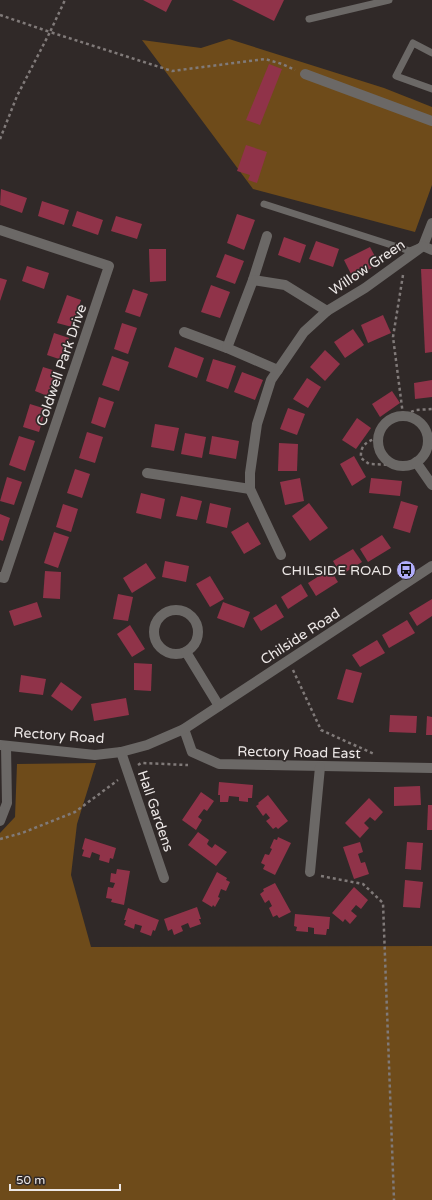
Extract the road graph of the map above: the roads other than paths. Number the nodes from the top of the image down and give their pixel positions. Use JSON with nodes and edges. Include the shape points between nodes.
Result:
{"nodes":[{"id":1,"x":389,"y":0,"type":"edge"},
{"id":2,"x":309,"y":19,"type":"dead end"},
{"id":3,"x":432,"y":52,"type":"edge"},
{"id":4,"x":305,"y":74,"type":"road end"},
{"id":5,"x":432,"y":89,"type":"edge"},
{"id":6,"x":432,"y":121,"type":"edge"},
{"id":7,"x":264,"y":204,"type":"dead end"},
{"id":8,"x":432,"y":223,"type":"edge"},
{"id":9,"x":0,"y":230,"type":"edge"},
{"id":10,"x":267,"y":236,"type":"dead end"},
{"id":11,"x":427,"y":248,"type":"edge"},
{"id":12,"x":253,"y":280,"type":"junction"},
{"id":13,"x":327,"y":311,"type":"junction"},
{"id":14,"x":184,"y":332,"type":"dead end"},
{"id":15,"x":227,"y":348,"type":"junction"},
{"id":16,"x":278,"y":370,"type":"junction"},
{"id":17,"x":429,"y":445,"type":"edge"},
{"id":18,"x":416,"y":462,"type":"junction"},
{"id":19,"x":147,"y":474,"type":"dead end"},
{"id":20,"x":432,"y":485,"type":"edge"},
{"id":21,"x":250,"y":489,"type":"junction"},
{"id":22,"x":281,"y":554,"type":"dead end"},
{"id":23,"x":432,"y":566,"type":"edge"},
{"id":24,"x":0,"y":577,"type":"edge"},
{"id":25,"x":186,"y":652,"type":"junction"},
{"id":26,"x":218,"y":706,"type":"junction"},
{"id":27,"x":184,"y":729,"type":"junction"},
{"id":28,"x":3,"y":745,"type":"edge"},
{"id":29,"x":121,"y":752,"type":"junction"},
{"id":30,"x":320,"y":767,"type":"junction"},
{"id":31,"x":432,"y":768,"type":"edge"},
{"id":32,"x":0,"y":821,"type":"edge"},
{"id":33,"x":310,"y":872,"type":"road end"},
{"id":34,"x":164,"y":878,"type":"dead end"}],
"edges":[{"from":1,"to":2,"type":"lane"},
{"from":3,"to":5,"type":"lane","via":[[412,43],[396,76]]},
{"from":4,"to":6,"type":"street"},
{"from":7,"to":11,"type":"lane","via":[[410,251]]},
{"from":8,"to":11,"type":"street"},
{"from":9,"to":24,"type":"street","name":"Coldwell Park Drive","via":[[109,266],[4,578]]},
{"from":10,"to":12,"type":"street"},
{"from":11,"to":13,"type":"street","name":"Willow Green"},
{"from":12,"to":13,"type":"street","name":"Willow Green","via":[[285,285]]},
{"from":12,"to":15,"type":"street"},
{"from":13,"to":16,"type":"street","name":"Willow Green","via":[[304,332]]},
{"from":14,"to":15,"type":"street"},
{"from":15,"to":16,"type":"street"},
{"from":16,"to":21,"type":"street","name":"Willow Green","via":[[271,380],[257,424]]},
{"from":17,"to":18,"type":"street"},
{"from":17,"to":18,"type":"street","via":[[427,432],[422,424],[403,415],[387,421],[380,429],[378,443],[385,459],[396,465],[405,466]]},
{"from":18,"to":20,"type":"street"},
{"from":19,"to":21,"type":"street"},
{"from":21,"to":22,"type":"street","name":"Willow Green"},
{"from":23,"to":26,"type":"street","name":"Chilside Road"},
{"from":25,"to":25,"type":"street","via":[[171,654],[157,644],[155,627],[166,612],[185,611],[196,622],[196,642]]},
{"from":25,"to":26,"type":"street"},
{"from":26,"to":27,"type":"street","name":"Chilside Road"},
{"from":27,"to":29,"type":"street","name":"Rectory Road","via":[[147,745]]},
{"from":27,"to":30,"type":"street","name":"Rectory Road East","via":[[192,752],[220,764]]},
{"from":28,"to":29,"type":"street","name":"Rectory Road","via":[[95,755]]},
{"from":28,"to":32,"type":"street","via":[[7,803]]},
{"from":29,"to":34,"type":"street","name":"Hall Gardens"},
{"from":30,"to":31,"type":"street","name":"Rectory Road East"},
{"from":30,"to":33,"type":"street"}]}
